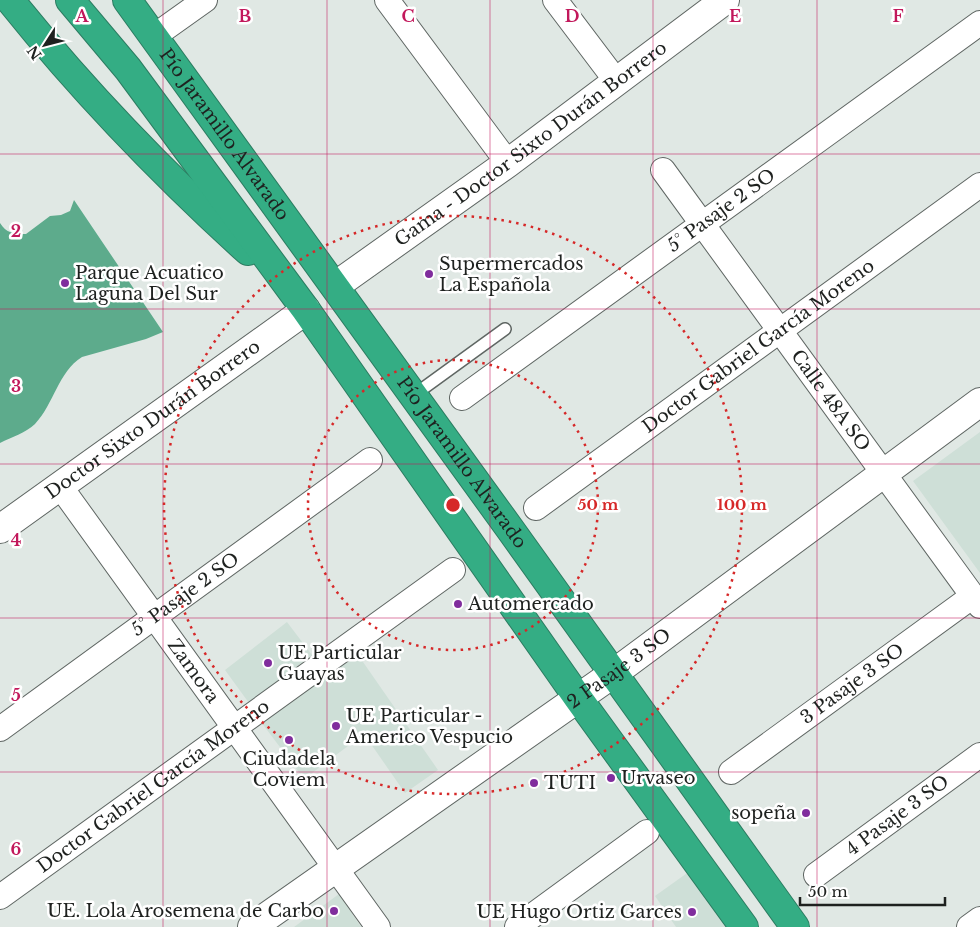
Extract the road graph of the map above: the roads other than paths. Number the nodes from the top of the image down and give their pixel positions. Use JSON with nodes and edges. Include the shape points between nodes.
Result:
{"nodes":[{"id":1,"x":10,"y":0,"type":"edge"},
{"id":2,"x":70,"y":0,"type":"edge"},
{"id":3,"x":78,"y":0,"type":"edge"},
{"id":4,"x":127,"y":0,"type":"edge"},
{"id":5,"x":205,"y":0,"type":"edge"},
{"id":6,"x":387,"y":0,"type":"edge"},
{"id":7,"x":555,"y":0,"type":"edge"},
{"id":8,"x":725,"y":0,"type":"edge"},
{"id":9,"x":980,"y":23,"type":"edge"},
{"id":10,"x":153,"y":36,"type":"junction"},
{"id":11,"x":128,"y":69,"type":"junction"},
{"id":12,"x":617,"y":82,"type":"junction"},
{"id":13,"x":508,"y":163,"type":"junction"},
{"id":14,"x":663,"y":170,"type":"dead end"},
{"id":15,"x":980,"y":185,"type":"edge"},
{"id":16,"x":702,"y":225,"type":"junction"},
{"id":17,"x":335,"y":286,"type":"junction"},
{"id":18,"x":299,"y":300,"type":"junction"},
{"id":19,"x":505,"y":329,"type":"dead end"},
{"id":20,"x":780,"y":331,"type":"junction"},
{"id":21,"x":414,"y":395,"type":"junction"},
{"id":22,"x":462,"y":398,"type":"dead end"},
{"id":23,"x":980,"y":402,"type":"edge"},
{"id":24,"x":370,"y":460,"type":"dead end"},
{"id":25,"x":883,"y":473,"type":"junction"},
{"id":26,"x":60,"y":486,"type":"junction"},
{"id":27,"x":536,"y":508,"type":"dead end"},
{"id":28,"x":0,"y":529,"type":"edge"},
{"id":29,"x":453,"y":570,"type":"dead end"},
{"id":30,"x":976,"y":601,"type":"edge"},
{"id":31,"x":154,"y":617,"type":"junction"},
{"id":32,"x":614,"y":673,"type":"junction"},
{"id":33,"x":578,"y":698,"type":"junction"},
{"id":34,"x":234,"y":728,"type":"junction"},
{"id":35,"x":0,"y":729,"type":"edge"},
{"id":36,"x":980,"y":755,"type":"edge"},
{"id":37,"x":731,"y":772,"type":"dead end"},
{"id":38,"x":647,"y":832,"type":"dead end"},
{"id":39,"x":336,"y":868,"type":"junction"},
{"id":40,"x":816,"y":875,"type":"dead end"},
{"id":41,"x":0,"y":897,"type":"edge"},
{"id":42,"x":980,"y":919,"type":"edge"},
{"id":43,"x":252,"y":927,"type":"edge"},
{"id":44,"x":378,"y":927,"type":"edge"},
{"id":45,"x":517,"y":927,"type":"edge"},
{"id":46,"x":743,"y":927,"type":"edge"},
{"id":47,"x":795,"y":927,"type":"edge"},
{"id":48,"x":969,"y":927,"type":"edge"}],
"edges":[{"from":1,"to":18,"type":"highway","via":[[47,46],[134,141]]},
{"from":2,"to":11,"type":"highway"},
{"from":3,"to":11,"type":"street"},
{"from":4,"to":10,"type":"highway","name":"Pío Jaramillo Alvarado"},
{"from":5,"to":10,"type":"street"},
{"from":6,"to":13,"type":"street"},
{"from":7,"to":12,"type":"street"},
{"from":8,"to":12,"type":"street","name":"Gama - Doctor Sixto Durán Borrero"},
{"from":9,"to":16,"type":"street","name":"5° Pasaje 2 SO"},
{"from":10,"to":17,"type":"highway","name":"Pío Jaramillo Alvarado"},
{"from":11,"to":18,"type":"highway"},
{"from":12,"to":13,"type":"street","name":"Gama - Doctor Sixto Durán Borrero"},
{"from":13,"to":17,"type":"street","name":"Gama - Doctor Sixto Durán Borrero"},
{"from":14,"to":16,"type":"street","name":"Calle 48A SO"},
{"from":15,"to":20,"type":"street","name":"Doctor Gabriel García Moreno"},
{"from":16,"to":20,"type":"street","name":"Calle 48A SO"},
{"from":16,"to":22,"type":"street","name":"5° Pasaje 2 SO"},
{"from":17,"to":21,"type":"highway","name":"Pío Jaramillo Alvarado"},
{"from":18,"to":26,"type":"street","name":"Doctor Sixto Durán Borrero"},
{"from":18,"to":33,"type":"highway"},
{"from":19,"to":21,"type":"lane"},
{"from":20,"to":25,"type":"street","name":"Calle 48A SO"},
{"from":20,"to":27,"type":"street","name":"Doctor Gabriel García Moreno"},
{"from":21,"to":32,"type":"highway","name":"Pío Jaramillo Alvarado"},
{"from":23,"to":25,"type":"street","name":"2 Pasaje 3 SO"},
{"from":24,"to":31,"type":"street","name":"5° Pasaje 2 SO"},
{"from":25,"to":30,"type":"street","name":"Calle 48A SO"},
{"from":25,"to":32,"type":"street","name":"2 Pasaje 3 SO"},
{"from":26,"to":28,"type":"street","name":"Doctor Sixto Durán Borrero"},
{"from":26,"to":31,"type":"street","name":"Zamora"},
{"from":29,"to":34,"type":"street","name":"Doctor Gabriel García Moreno"},
{"from":30,"to":37,"type":"street","name":"3 Pasaje 3 SO"},
{"from":31,"to":34,"type":"street","name":"Zamora"},
{"from":31,"to":35,"type":"street","name":"5° Pasaje 2 SO"},
{"from":32,"to":33,"type":"street","name":"2 Pasaje 3 SO"},
{"from":32,"to":47,"type":"highway","name":"Pío Jaramillo Alvarado"},
{"from":33,"to":39,"type":"street","name":"2 Pasaje 3 SO"},
{"from":33,"to":46,"type":"highway"},
{"from":34,"to":39,"type":"street","name":"Zamora"},
{"from":34,"to":41,"type":"street","name":"Doctor Gabriel García Moreno"},
{"from":36,"to":40,"type":"street","name":"4 Pasaje 3 SO"},
{"from":38,"to":45,"type":"street"},
{"from":39,"to":43,"type":"street","name":"2 Pasaje 3 SO"},
{"from":39,"to":44,"type":"street","name":"Zamora"},
{"from":42,"to":48,"type":"street"}]}
